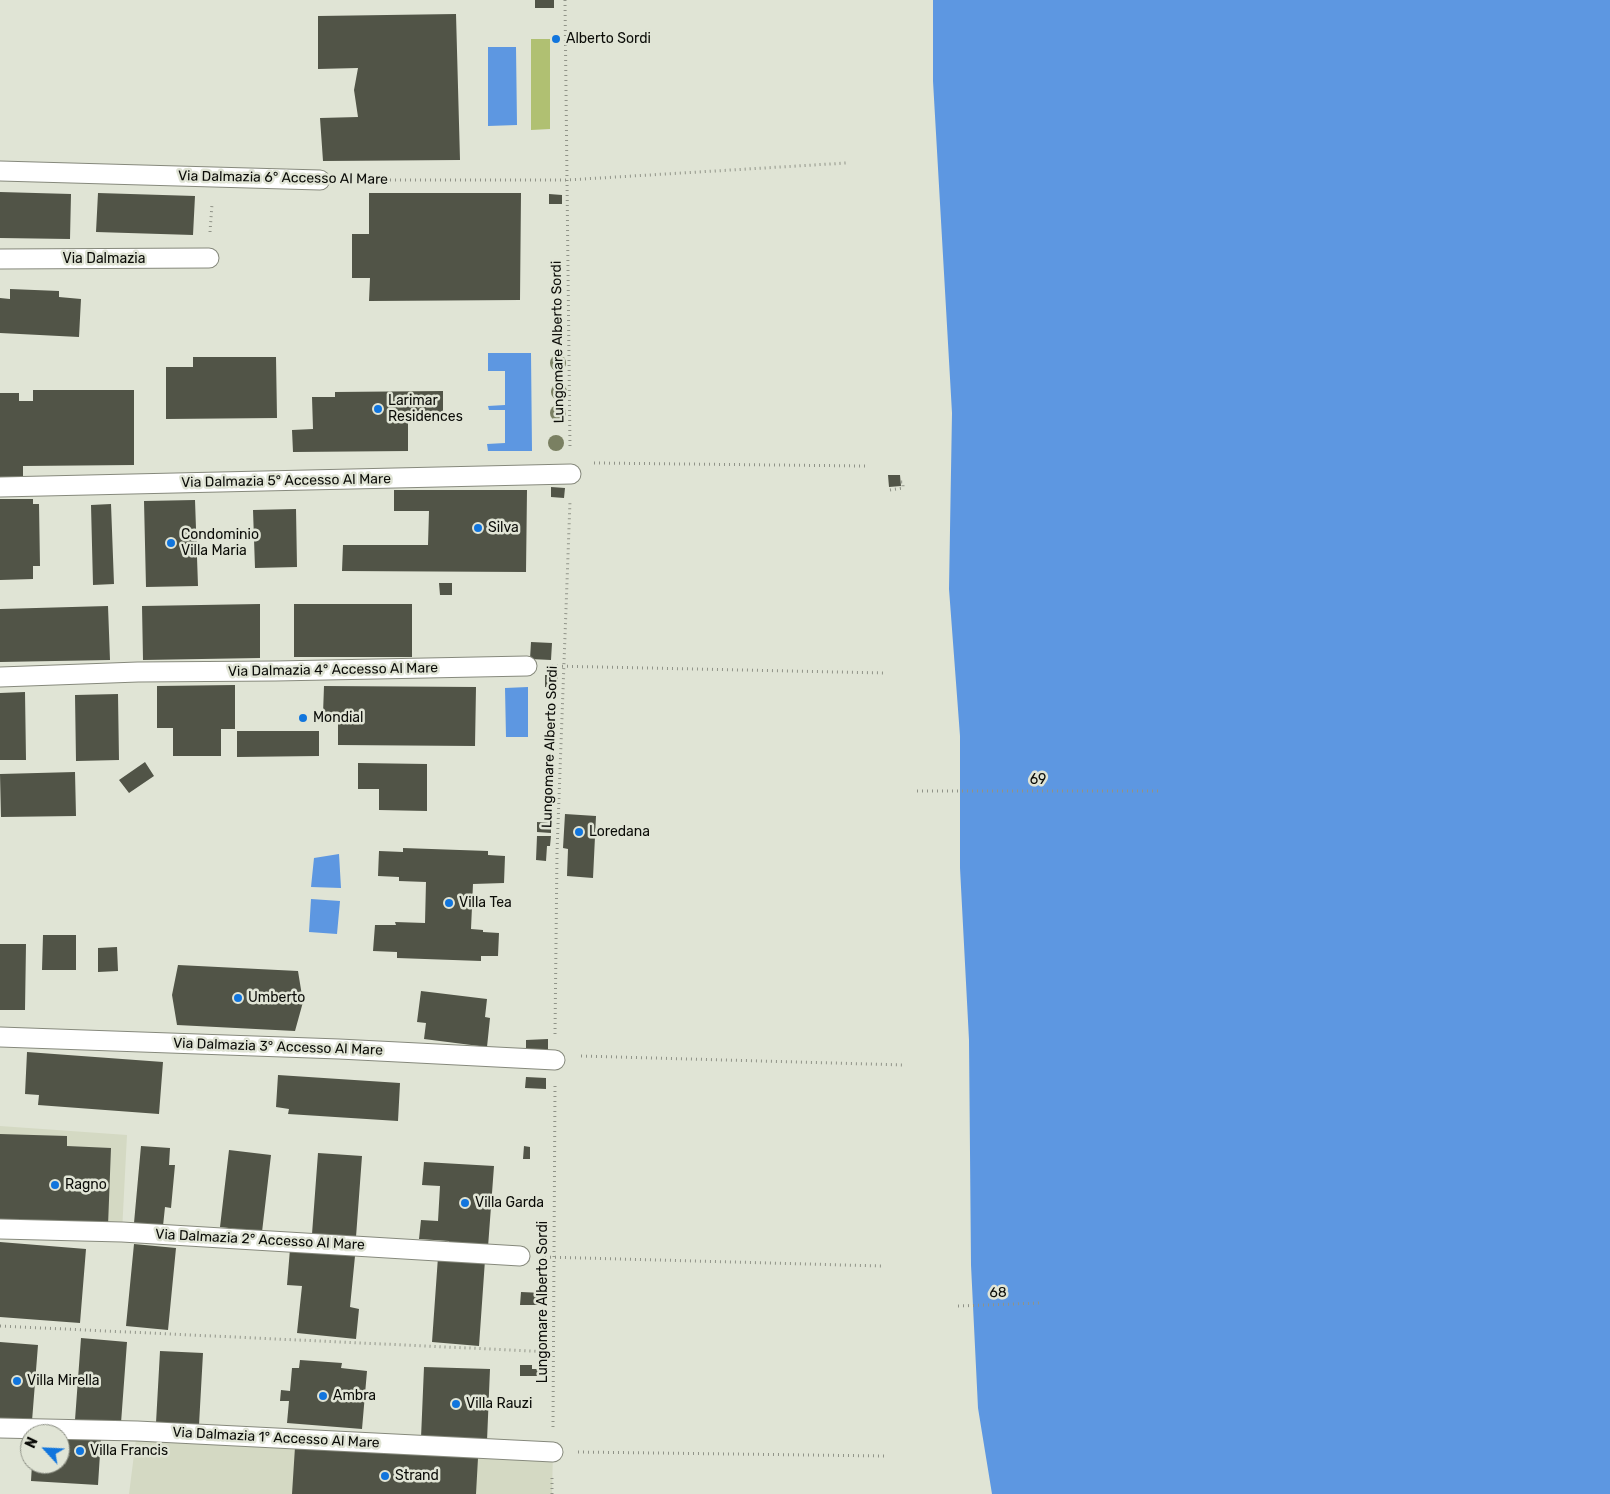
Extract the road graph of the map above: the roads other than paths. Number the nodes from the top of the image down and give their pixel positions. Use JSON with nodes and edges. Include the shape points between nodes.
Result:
{"nodes":[{"id":1,"x":0,"y":171,"type":"edge"},
{"id":2,"x":320,"y":180,"type":"road end"},
{"id":3,"x":209,"y":258,"type":"road end"},
{"id":4,"x":0,"y":259,"type":"edge"},
{"id":5,"x":571,"y":468,"type":"road end"},
{"id":6,"x":0,"y":487,"type":"edge"},
{"id":7,"x":527,"y":666,"type":"dead end"},
{"id":8,"x":0,"y":677,"type":"edge"},
{"id":9,"x":0,"y":1037,"type":"edge"},
{"id":10,"x":555,"y":1058,"type":"road end"},
{"id":11,"x":0,"y":1229,"type":"edge"},
{"id":12,"x":520,"y":1256,"type":"dead end"},
{"id":13,"x":0,"y":1428,"type":"edge"},
{"id":14,"x":553,"y":1452,"type":"road end"}],
"edges":[{"from":1,"to":2,"type":"lane","name":"Via Dalmazia 6° Accesso Al Mare"},
{"from":3,"to":4,"type":"lane","name":"Via Dalmazia"},
{"from":5,"to":6,"type":"lane","name":"Via Dalmazia 5° Accesso Al Mare"},
{"from":7,"to":8,"type":"lane","name":"Via Dalmazia 4° Accesso Al Mare"},
{"from":9,"to":10,"type":"lane","name":"Via Dalmazia 3° Accesso Al Mare"},
{"from":11,"to":12,"type":"lane","name":"Via Dalmazia 2° Accesso Al Mare","via":[[122,1232]]},
{"from":13,"to":14,"type":"lane","name":"Via Dalmazia 1° Accesso Al Mare","via":[[137,1431]]}]}
